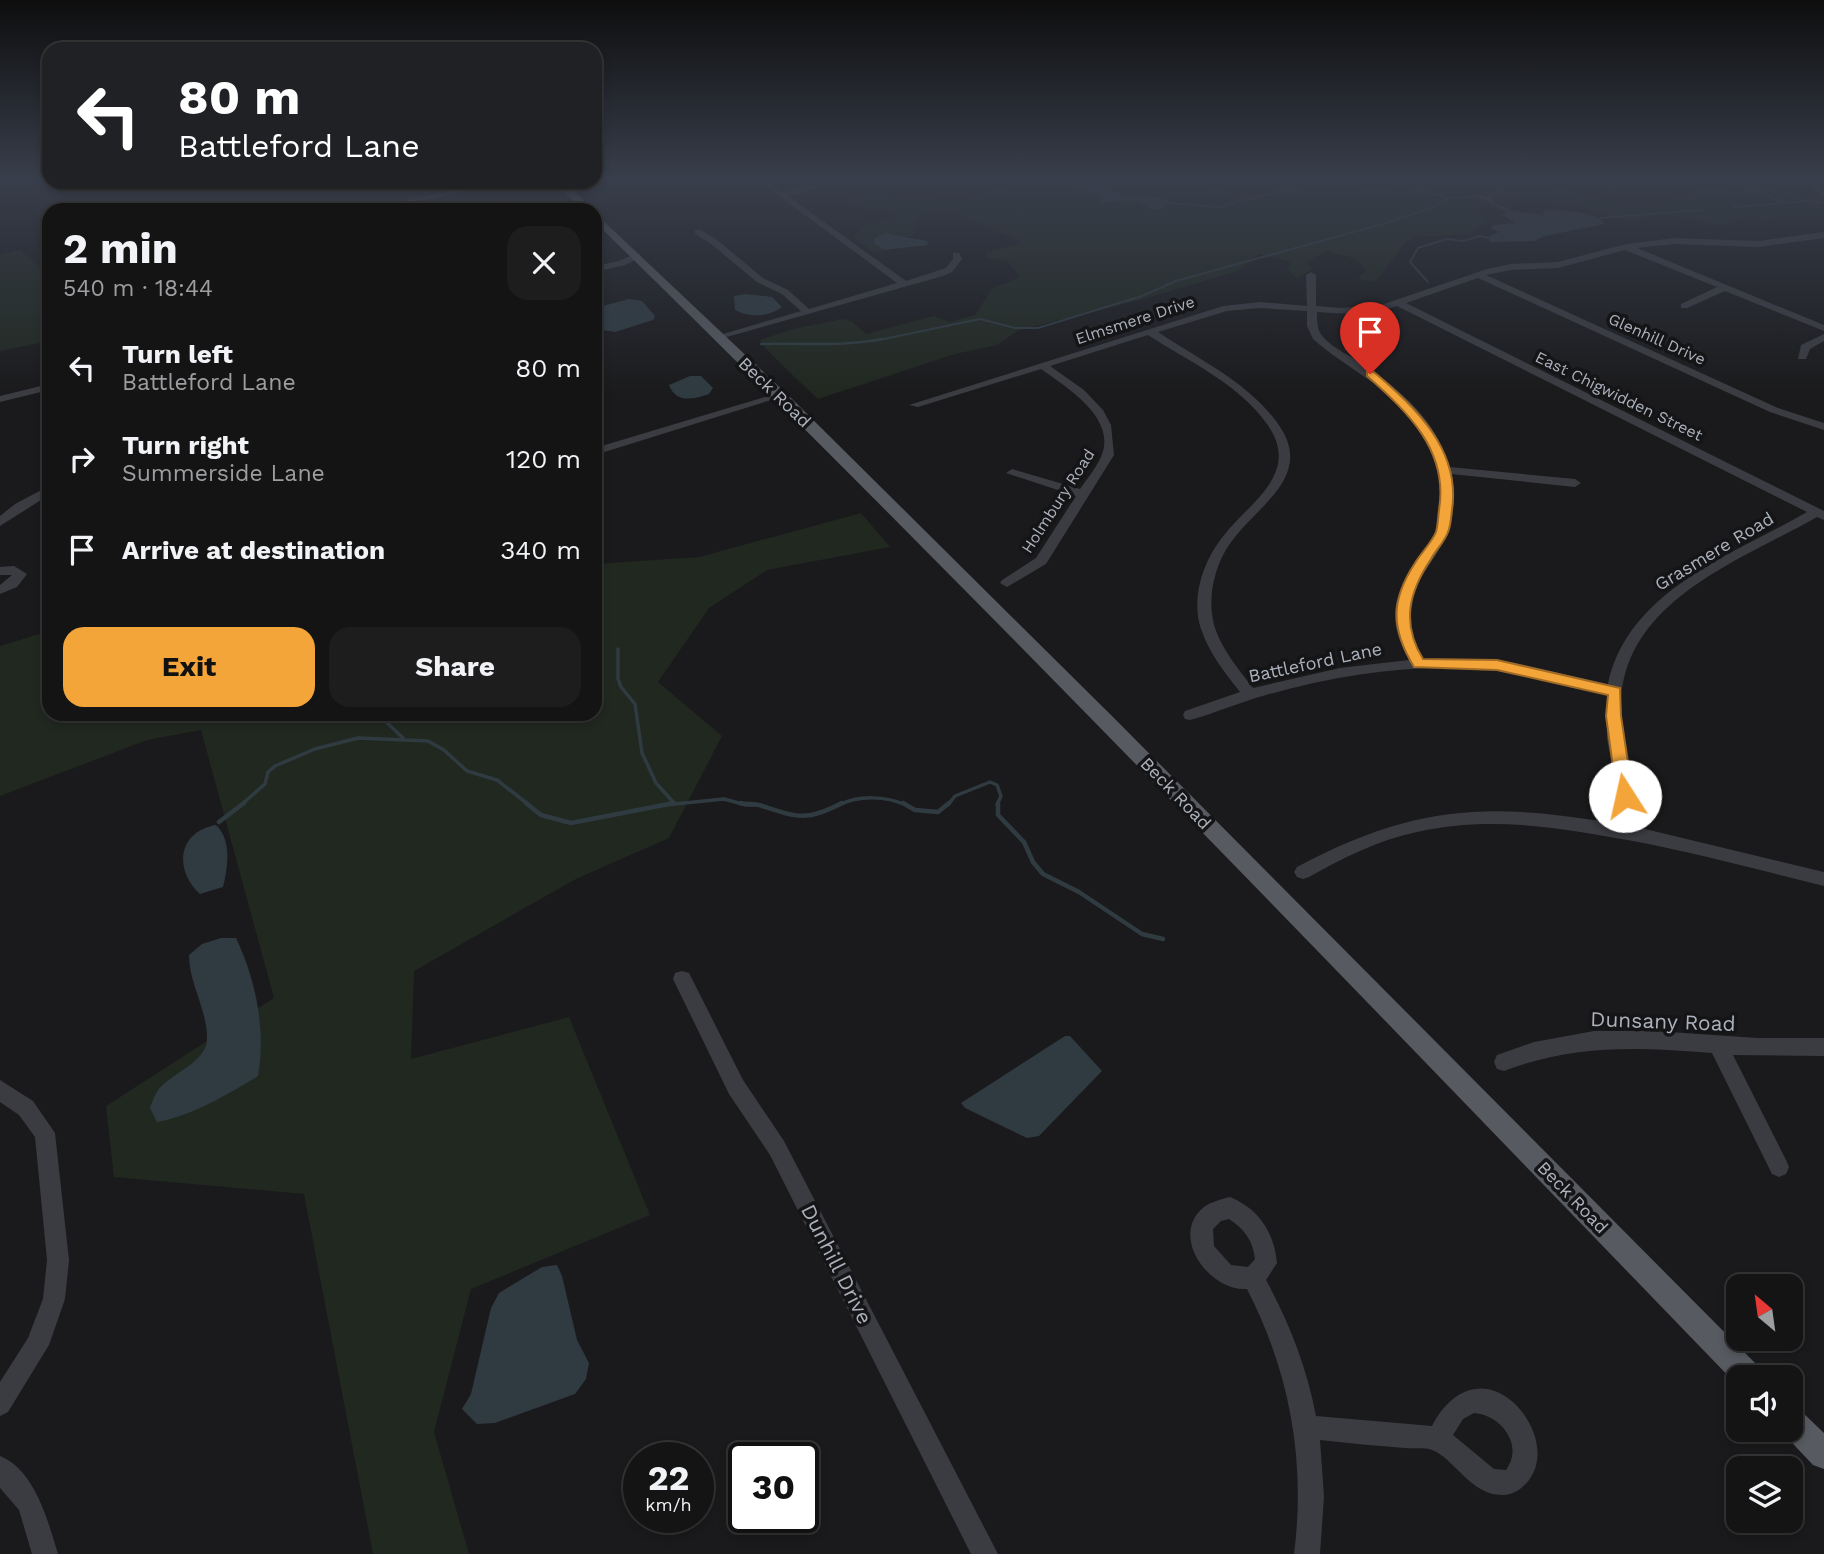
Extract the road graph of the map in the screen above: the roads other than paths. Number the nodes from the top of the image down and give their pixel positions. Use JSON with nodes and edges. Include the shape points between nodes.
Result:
{"nodes":[{"id":1,"x":632,"y":252,"type":"edge"},
{"id":2,"x":725,"y":252,"type":"edge"},
{"id":3,"x":859,"y":252,"type":"edge"},
{"id":4,"x":1609,"y":252,"type":"edge"},
{"id":5,"x":1637,"y":252,"type":"edge"},
{"id":6,"x":956,"y":255,"type":"dead end"},
{"id":7,"x":637,"y":256,"type":"junction"},
{"id":8,"x":602,"y":261,"type":"edge"},
{"id":9,"x":602,"y":267,"type":"edge"},
{"id":10,"x":1311,"y":275,"type":"dead end"},
{"id":11,"x":1478,"y":275,"type":"junction"},
{"id":12,"x":904,"y":284,"type":"junction"},
{"id":13,"x":1723,"y":288,"type":"junction"},
{"id":14,"x":1400,"y":304,"type":"junction"},
{"id":15,"x":1684,"y":306,"type":"dead end"},
{"id":16,"x":1310,"y":309,"type":"junction"},
{"id":17,"x":806,"y":311,"type":"junction"},
{"id":18,"x":1824,"y":328,"type":"edge"},
{"id":19,"x":1150,"y":332,"type":"junction"},
{"id":20,"x":1824,"y":337,"type":"edge"},
{"id":21,"x":720,"y":338,"type":"junction"},
{"id":22,"x":1802,"y":357,"type":"dead end"},
{"id":23,"x":1044,"y":366,"type":"junction"},
{"id":24,"x":42,"y":389,"type":"edge"},
{"id":25,"x":776,"y":393,"type":"junction"},
{"id":26,"x":0,"y":399,"type":"edge"},
{"id":27,"x":914,"y":405,"type":"dead end"},
{"id":28,"x":1824,"y":427,"type":"edge"},
{"id":29,"x":602,"y":441,"type":"edge"},
{"id":30,"x":602,"y":450,"type":"edge"},
{"id":31,"x":1445,"y":470,"type":"junction"},
{"id":32,"x":1012,"y":473,"type":"dead end"},
{"id":33,"x":1575,"y":482,"type":"dead end"},
{"id":34,"x":42,"y":494,"type":"edge"},
{"id":35,"x":1084,"y":494,"type":"junction"},
{"id":36,"x":1821,"y":514,"type":"edge"},
{"id":37,"x":0,"y":522,"type":"edge"},
{"id":38,"x":0,"y":571,"type":"edge"},
{"id":39,"x":1007,"y":583,"type":"dead end"},
{"id":40,"x":0,"y":590,"type":"edge"},
{"id":41,"x":1419,"y":664,"type":"junction"},
{"id":42,"x":1615,"y":691,"type":"junction"},
{"id":43,"x":1250,"y":694,"type":"junction"},
{"id":44,"x":1190,"y":715,"type":"dead end"},
{"id":45,"x":1634,"y":835,"type":"junction"},
{"id":46,"x":1303,"y":872,"type":"dead end"},
{"id":47,"x":1824,"y":879,"type":"edge"},
{"id":48,"x":682,"y":979,"type":"dead end"},
{"id":49,"x":1718,"y":1045,"type":"junction"},
{"id":50,"x":1824,"y":1047,"type":"edge"},
{"id":51,"x":1504,"y":1062,"type":"dead end"},
{"id":52,"x":0,"y":1090,"type":"edge"},
{"id":53,"x":1779,"y":1167,"type":"dead end"},
{"id":54,"x":1253,"y":1278,"type":"dead end"},
{"id":55,"x":1737,"y":1365,"type":"edge"},
{"id":56,"x":0,"y":1404,"type":"edge"},
{"id":57,"x":1305,"y":1427,"type":"junction"},
{"id":58,"x":1803,"y":1433,"type":"edge"},
{"id":59,"x":1438,"y":1439,"type":"dead end"},
{"id":60,"x":1824,"y":1454,"type":"edge"},
{"id":61,"x":0,"y":1468,"type":"edge"},
{"id":62,"x":45,"y":1554,"type":"edge"},
{"id":63,"x":985,"y":1554,"type":"edge"},
{"id":64,"x":1307,"y":1554,"type":"edge"}],
"edges":[{"from":1,"to":7,"type":"main road","name":"Beck Road"},
{"from":2,"to":17,"type":"street"},
{"from":3,"to":12,"type":"street"},
{"from":4,"to":11,"type":"street","name":"Elmsmere Drive","via":[[1566,263]]},
{"from":5,"to":13,"type":"street"},
{"from":6,"to":12,"type":"street","via":[[958,259],[949,270]]},
{"from":7,"to":8,"type":"street"},
{"from":7,"to":9,"type":"street"},
{"from":7,"to":21,"type":"main road","name":"Beck Road"},
{"from":10,"to":16,"type":"street"},
{"from":11,"to":14,"type":"street","name":"Elmsmere Drive"},
{"from":11,"to":28,"type":"street","name":"Glenhill Drive","via":[[1774,410]]},
{"from":12,"to":17,"type":"street"},
{"from":13,"to":15,"type":"street"},
{"from":13,"to":18,"type":"street"},
{"from":14,"to":16,"type":"street","name":"Elmsmere Drive","via":[[1356,312]]},
{"from":14,"to":36,"type":"street","name":"East Chigwidden Street"},
{"from":16,"to":19,"type":"street","name":"Elmsmere Drive","via":[[1234,307]]},
{"from":16,"to":31,"type":"street","via":[[1313,330],[1322,341],[1409,407],[1432,439]]},
{"from":17,"to":21,"type":"street"},
{"from":19,"to":23,"type":"street","name":"Elmsmere Drive"},
{"from":19,"to":43,"type":"street","via":[[1247,396],[1276,427],[1284,449],[1282,472],[1270,496],[1218,553],[1203,606],[1211,638]]},
{"from":20,"to":22,"type":"street","via":[[1805,347]]},
{"from":21,"to":25,"type":"main road","name":"Beck Road"},
{"from":23,"to":27,"type":"street","name":"Elmsmere Drive"},
{"from":23,"to":35,"type":"street","name":"Holmbury Road","via":[[1091,402],[1106,422],[1108,455]]},
{"from":24,"to":26,"type":"street"},
{"from":25,"to":29,"type":"street"},
{"from":25,"to":30,"type":"street"},
{"from":25,"to":55,"type":"main road","name":"Beck Road","via":[[1107,722]]},
{"from":31,"to":33,"type":"street"},
{"from":31,"to":41,"type":"street","via":[[1448,495],[1442,532],[1409,581],[1402,610],[1403,631]]},
{"from":32,"to":35,"type":"street"},
{"from":34,"to":37,"type":"street"},
{"from":35,"to":39,"type":"street","name":"Holmbury Road","via":[[1041,561]]},
{"from":36,"to":42,"type":"street","name":"Grasmere Road","via":[[1698,580],[1660,606],[1644,622],[1624,658]]},
{"from":38,"to":40,"type":"street","via":[[20,574]]},
{"from":41,"to":42,"type":"street","name":"Battleford Lane","via":[[1497,665]]},
{"from":41,"to":43,"type":"street","name":"Battleford Lane","via":[[1331,676]]},
{"from":42,"to":45,"type":"street","name":"Grasmere Road","via":[[1621,776]]},
{"from":43,"to":44,"type":"street","name":"Battleford Lane"},
{"from":45,"to":46,"type":"street","via":[[1560,821],[1456,819],[1377,837]]},
{"from":45,"to":47,"type":"street"},
{"from":48,"to":63,"type":"street","name":"Dunhill Drive","via":[[736,1087],[774,1141]]},
{"from":49,"to":50,"type":"street","name":"Dunsany Road"},
{"from":49,"to":51,"type":"street","name":"Dunsany Road","via":[[1611,1038],[1551,1046]]},
{"from":49,"to":53,"type":"street"},
{"from":52,"to":56,"type":"street","via":[[26,1108],[45,1133],[58,1259],[54,1299],[37,1345]]},
{"from":54,"to":57,"type":"street","via":[[1277,1325]]},
{"from":57,"to":59,"type":"street"},
{"from":57,"to":64,"type":"street","via":[[1311,1528]]},
{"from":58,"to":60,"type":"main road"},
{"from":61,"to":62,"type":"street","via":[[29,1503]]}]}
